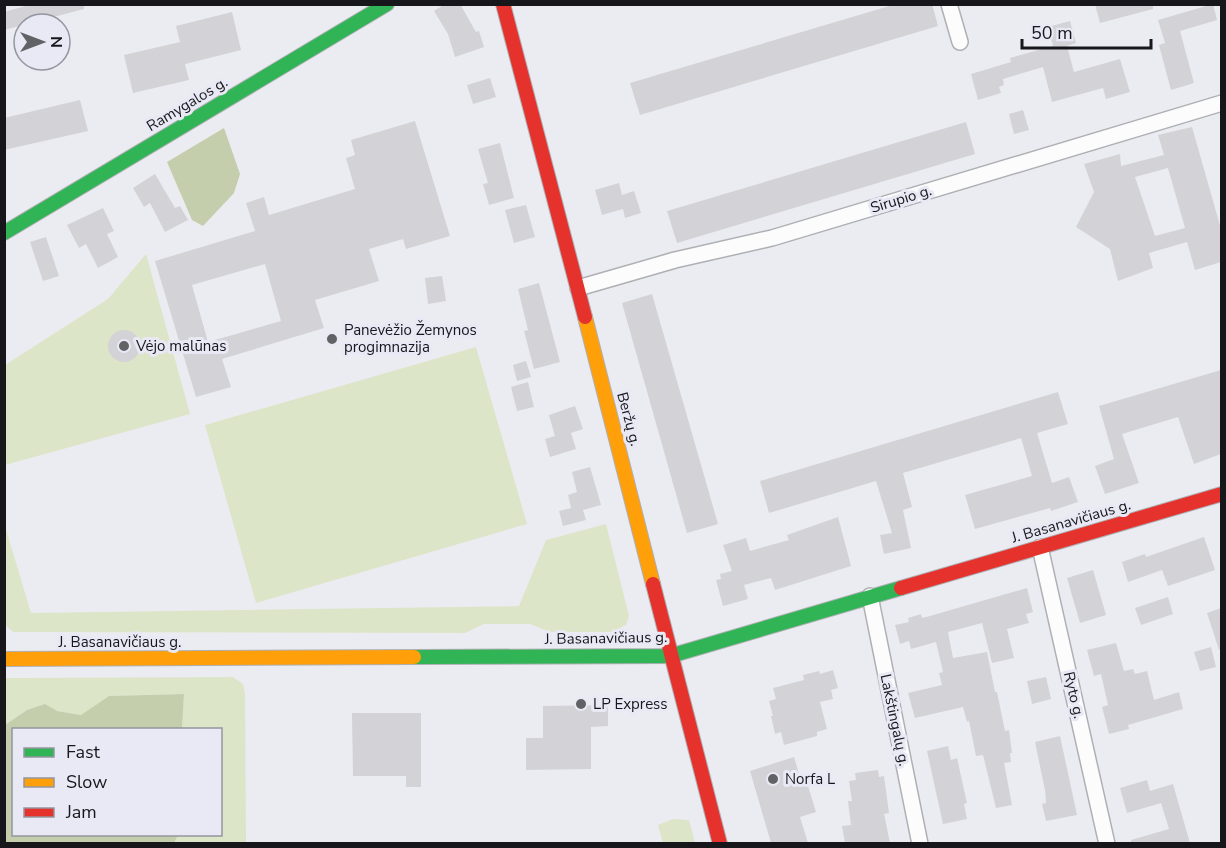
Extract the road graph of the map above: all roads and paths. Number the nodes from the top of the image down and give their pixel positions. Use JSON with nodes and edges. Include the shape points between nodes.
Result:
{"nodes":[{"id":1,"x":387,"y":4,"type":"edge"},
{"id":2,"x":503,"y":4,"type":"edge"},
{"id":3,"x":950,"y":4,"type":"edge"},
{"id":4,"x":960,"y":42,"type":"dead end"},
{"id":5,"x":1221,"y":103,"type":"edge"},
{"id":6,"x":4,"y":233,"type":"edge"},
{"id":7,"x":578,"y":288,"type":"junction"},
{"id":8,"x":1221,"y":494,"type":"edge"},
{"id":9,"x":1040,"y":547,"type":"junction"},
{"id":10,"x":870,"y":596,"type":"junction"},
{"id":11,"x":670,"y":656,"type":"junction"},
{"id":12,"x":4,"y":659,"type":"edge"},
{"id":13,"x":720,"y":843,"type":"edge"},
{"id":14,"x":920,"y":843,"type":"edge"},
{"id":15,"x":1107,"y":843,"type":"edge"}],
"edges":[{"from":1,"to":6,"type":"main road","name":"Ramygalos g."},
{"from":2,"to":7,"type":"main road","name":"Beržų g."},
{"from":3,"to":4,"type":"street"},
{"from":5,"to":7,"type":"street","name":"Sirupio g.","via":[[772,238]]},
{"from":7,"to":11,"type":"main road","name":"Beržų g."},
{"from":8,"to":9,"type":"main road","name":"J. Basanavičiaus g."},
{"from":9,"to":10,"type":"main road","name":"J. Basanavičiaus g."},
{"from":9,"to":15,"type":"street","name":"Ryto g."},
{"from":10,"to":11,"type":"main road","name":"J. Basanavičiaus g."},
{"from":10,"to":14,"type":"street","name":"Lakštingalų g."},
{"from":11,"to":12,"type":"main road","name":"J. Basanavičiaus g."},
{"from":11,"to":13,"type":"main road","name":"Beržų g."}]}
